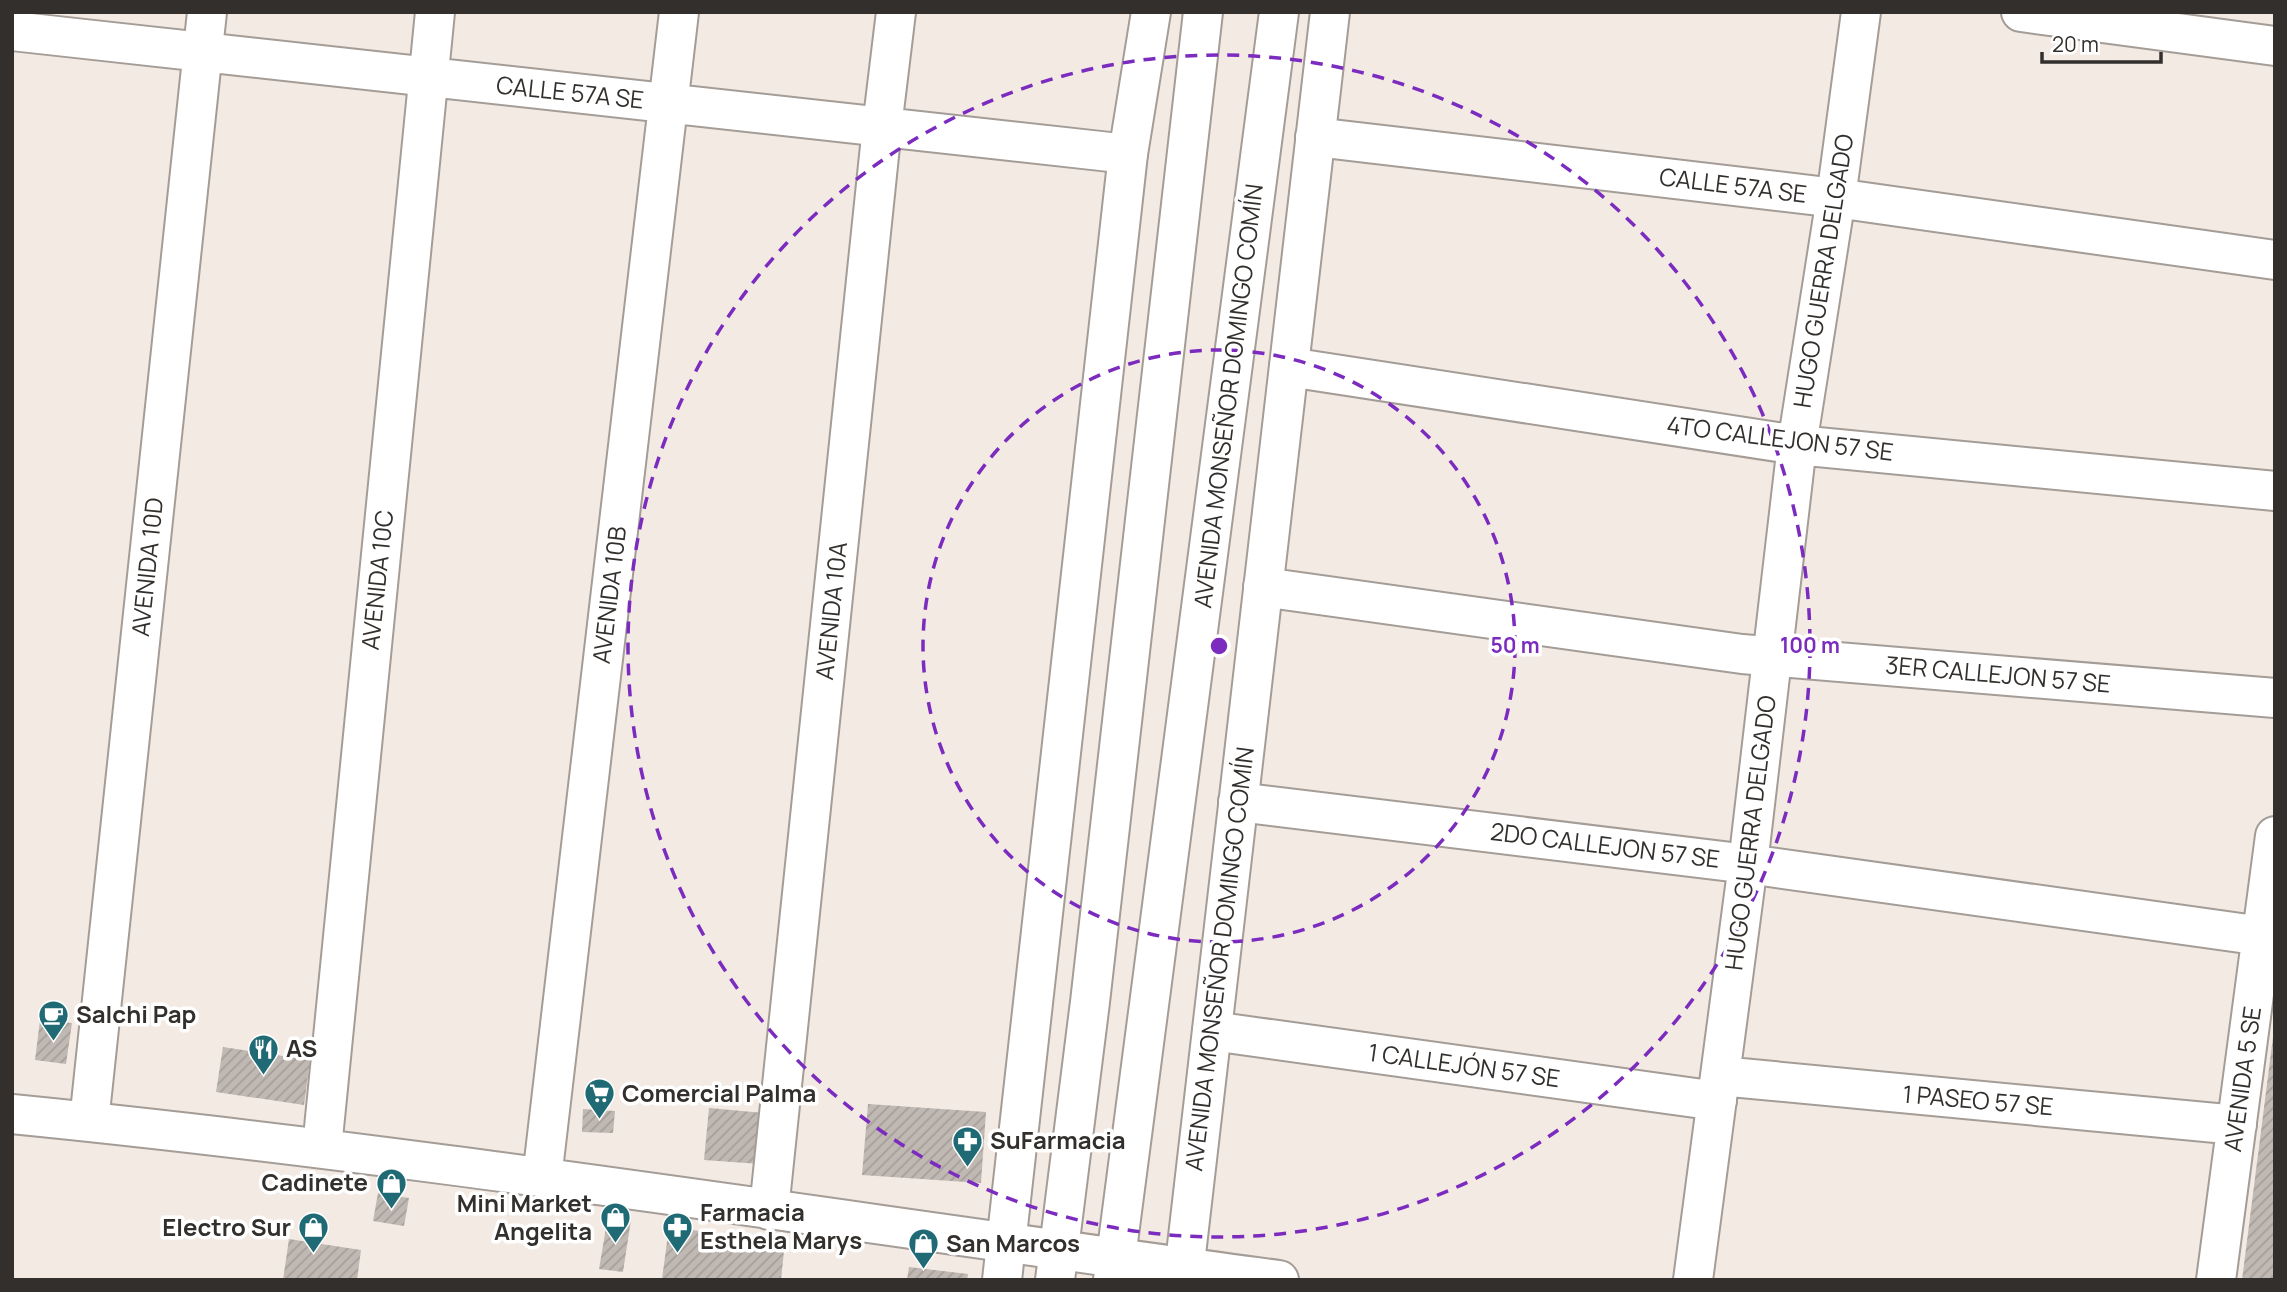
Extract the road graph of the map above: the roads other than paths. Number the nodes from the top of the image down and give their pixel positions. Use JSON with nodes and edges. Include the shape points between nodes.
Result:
{"nodes":[{"id":1,"x":207,"y":12,"type":"edge"},
{"id":2,"x":435,"y":12,"type":"edge"},
{"id":3,"x":678,"y":12,"type":"edge"},
{"id":4,"x":896,"y":12,"type":"edge"},
{"id":5,"x":1151,"y":12,"type":"edge"},
{"id":6,"x":1203,"y":12,"type":"edge"},
{"id":7,"x":1279,"y":12,"type":"edge"},
{"id":8,"x":1330,"y":12,"type":"edge"},
{"id":9,"x":1861,"y":12,"type":"edge"},
{"id":10,"x":2021,"y":12,"type":"edge"},
{"id":11,"x":12,"y":31,"type":"edge"},
{"id":12,"x":2275,"y":46,"type":"edge"},
{"id":13,"x":202,"y":52,"type":"junction"},
{"id":14,"x":428,"y":77,"type":"junction"},
{"id":15,"x":667,"y":104,"type":"junction"},
{"id":16,"x":882,"y":127,"type":"junction"},
{"id":17,"x":1315,"y":137,"type":"junction"},
{"id":18,"x":1128,"y":154,"type":"junction"},
{"id":19,"x":1836,"y":198,"type":"junction"},
{"id":20,"x":2275,"y":260,"type":"edge"},
{"id":21,"x":1289,"y":367,"type":"junction"},
{"id":22,"x":1797,"y":445,"type":"junction"},
{"id":23,"x":2275,"y":491,"type":"edge"},
{"id":24,"x":1263,"y":587,"type":"junction"},
{"id":25,"x":1772,"y":656,"type":"junction"},
{"id":26,"x":2275,"y":698,"type":"edge"},
{"id":27,"x":1238,"y":802,"type":"junction"},
{"id":28,"x":2275,"y":836,"type":"edge"},
{"id":29,"x":1748,"y":863,"type":"junction"},
{"id":30,"x":2262,"y":936,"type":"junction"},
{"id":31,"x":1212,"y":1031,"type":"junction"},
{"id":32,"x":1718,"y":1089,"type":"junction"},
{"id":33,"x":12,"y":1114,"type":"edge"},
{"id":34,"x":89,"y":1122,"type":"junction"},
{"id":35,"x":2237,"y":1125,"type":"junction"},
{"id":36,"x":322,"y":1148,"type":"junction"},
{"id":37,"x":542,"y":1178,"type":"junction"},
{"id":38,"x":769,"y":1210,"type":"junction"},
{"id":39,"x":1004,"y":1262,"type":"edge"},
{"id":40,"x":1057,"y":1266,"type":"edge"},
{"id":41,"x":1115,"y":1269,"type":"edge"},
{"id":42,"x":1184,"y":1274,"type":"edge"},
{"id":43,"x":1279,"y":1280,"type":"edge"},
{"id":44,"x":1693,"y":1280,"type":"edge"},
{"id":45,"x":2216,"y":1280,"type":"edge"}],
"edges":[{"from":1,"to":13,"type":"street","name":"AVENIDA 10D"},
{"from":2,"to":14,"type":"street","name":"AVENIDA 10C"},
{"from":3,"to":15,"type":"street","name":"AVENIDA 10B"},
{"from":4,"to":16,"type":"street","name":"AVENIDA 10A"},
{"from":5,"to":18,"type":"street"},
{"from":6,"to":40,"type":"street"},
{"from":7,"to":41,"type":"street","name":"AVENIDA MONSEÑOR DOMINGO COMÍN"},
{"from":8,"to":17,"type":"street","name":"AVENIDA MONSEÑOR DOMINGO COMÍN"},
{"from":9,"to":19,"type":"street","name":"HUGO GUERRA DELGADO"},
{"from":10,"to":12,"type":"street"},
{"from":11,"to":13,"type":"street","name":"CALLE 57A SE"},
{"from":13,"to":14,"type":"street","name":"CALLE 57A SE"},
{"from":13,"to":34,"type":"street","name":"AVENIDA 10D"},
{"from":14,"to":15,"type":"street","name":"CALLE 57A SE"},
{"from":14,"to":36,"type":"street","name":"AVENIDA 10C"},
{"from":15,"to":16,"type":"street","name":"CALLE 57A SE"},
{"from":15,"to":37,"type":"street","name":"AVENIDA 10B"},
{"from":16,"to":18,"type":"street","name":"CALLE 57A SE"},
{"from":16,"to":38,"type":"street","name":"AVENIDA 10A"},
{"from":17,"to":19,"type":"street","name":"CALLE 57A SE"},
{"from":17,"to":21,"type":"street","name":"AVENIDA MONSEÑOR DOMINGO COMÍN"},
{"from":18,"to":39,"type":"street"},
{"from":19,"to":20,"type":"street","name":"CALLE 57A SE"},
{"from":19,"to":22,"type":"street","name":"HUGO GUERRA DELGADO"},
{"from":21,"to":22,"type":"street","name":"4TO CALLEJON 57 SE"},
{"from":21,"to":24,"type":"street","name":"AVENIDA MONSEÑOR DOMINGO COMÍN"},
{"from":22,"to":23,"type":"street","name":"4TO CALLEJON 57 SE"},
{"from":22,"to":25,"type":"street","name":"HUGO GUERRA DELGADO"},
{"from":24,"to":25,"type":"street","name":"3ER CALLEJON 57 SE"},
{"from":24,"to":27,"type":"street","name":"AVENIDA MONSEÑOR DOMINGO COMÍN"},
{"from":25,"to":26,"type":"street","name":"3ER CALLEJON 57 SE"},
{"from":25,"to":29,"type":"street","name":"HUGO GUERRA DELGADO"},
{"from":27,"to":29,"type":"street","name":"2DO CALLEJON 57 SE"},
{"from":27,"to":31,"type":"street","name":"AVENIDA MONSEÑOR DOMINGO COMÍN"},
{"from":28,"to":30,"type":"street","name":"AVENIDA 5 SE"},
{"from":29,"to":30,"type":"street","name":"2DO CALLEJON 57 SE"},
{"from":29,"to":32,"type":"street","name":"HUGO GUERRA DELGADO"},
{"from":30,"to":35,"type":"street","name":"AVENIDA 5 SE"},
{"from":31,"to":32,"type":"street","name":"1 CALLEJÓN 57 SE"},
{"from":31,"to":42,"type":"street","name":"AVENIDA MONSEÑOR DOMINGO COMÍN"},
{"from":32,"to":35,"type":"street","name":"1 PASEO 57 SE"},
{"from":32,"to":44,"type":"street","name":"HUGO GUERRA DELGADO"},
{"from":33,"to":34,"type":"street"},
{"from":34,"to":36,"type":"street"},
{"from":35,"to":45,"type":"street","name":"AVENIDA 5 SE"},
{"from":36,"to":37,"type":"street"},
{"from":37,"to":38,"type":"street"},
{"from":38,"to":39,"type":"street"},
{"from":39,"to":40,"type":"street"},
{"from":40,"to":41,"type":"street"},
{"from":41,"to":42,"type":"street"},
{"from":42,"to":43,"type":"street"}]}
